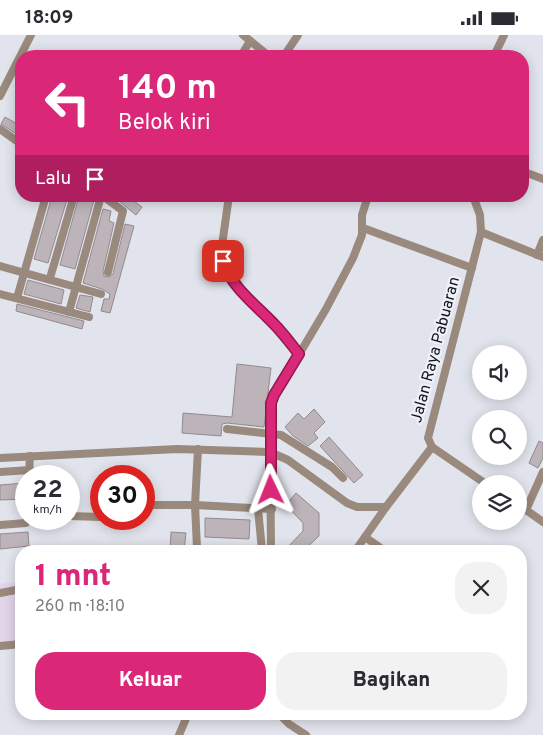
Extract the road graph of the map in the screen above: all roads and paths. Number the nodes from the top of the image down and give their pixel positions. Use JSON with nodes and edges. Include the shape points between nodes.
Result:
{"nodes":[{"id":1,"x":31,"y":35,"type":"edge"},
{"id":2,"x":298,"y":35,"type":"edge"},
{"id":3,"x":504,"y":35,"type":"edge"},
{"id":4,"x":246,"y":38,"type":"edge"},
{"id":5,"x":23,"y":50,"type":"edge"},
{"id":6,"x":261,"y":50,"type":"edge"},
{"id":7,"x":288,"y":50,"type":"edge"},
{"id":8,"x":497,"y":50,"type":"edge"},
{"id":9,"x":15,"y":66,"type":"edge"},
{"id":10,"x":0,"y":96,"type":"edge"},
{"id":11,"x":0,"y":129,"type":"edge"},
{"id":12,"x":15,"y":139,"type":"edge"},
{"id":13,"x":529,"y":174,"type":"edge"},
{"id":14,"x":543,"y":179,"type":"edge"},
{"id":15,"x":44,"y":202,"type":"edge"},
{"id":16,"x":72,"y":202,"type":"edge"},
{"id":17,"x":100,"y":202,"type":"edge"},
{"id":18,"x":110,"y":202,"type":"edge"},
{"id":19,"x":229,"y":202,"type":"edge"},
{"id":20,"x":366,"y":202,"type":"edge"},
{"id":21,"x":475,"y":202,"type":"edge"},
{"id":22,"x":363,"y":228,"type":"junction"},
{"id":23,"x":481,"y":232,"type":"junction"},
{"id":24,"x":543,"y":240,"type":"edge"},
{"id":25,"x":540,"y":256,"type":"edge"},
{"id":26,"x":0,"y":266,"type":"edge"},
{"id":27,"x":472,"y":268,"type":"junction"},
{"id":28,"x":23,"y":272,"type":"junction"},
{"id":29,"x":108,"y":272,"type":"dead end"},
{"id":30,"x":50,"y":278,"type":"junction"},
{"id":31,"x":76,"y":286,"type":"junction"},
{"id":32,"x":0,"y":294,"type":"edge"},
{"id":33,"x":101,"y":294,"type":"dead end"},
{"id":34,"x":16,"y":298,"type":"junction"},
{"id":35,"x":69,"y":312,"type":"junction"},
{"id":36,"x":89,"y":317,"type":"dead end"},
{"id":37,"x":299,"y":354,"type":"junction"},
{"id":38,"x":228,"y":429,"type":"dead end"},
{"id":39,"x":270,"y":433,"type":"junction"},
{"id":40,"x":432,"y":447,"type":"junction"},
{"id":41,"x":198,"y":449,"type":"junction"},
{"id":42,"x":270,"y":452,"type":"junction"},
{"id":43,"x":30,"y":456,"type":"junction"},
{"id":44,"x":0,"y":458,"type":"edge"},
{"id":45,"x":30,"y":465,"type":"edge"},
{"id":46,"x":0,"y":472,"type":"edge"},
{"id":47,"x":15,"y":472,"type":"edge"},
{"id":48,"x":543,"y":472,"type":"edge"},
{"id":49,"x":473,"y":475,"type":"edge"},
{"id":50,"x":343,"y":478,"type":"dead end"},
{"id":51,"x":155,"y":505,"type":"edge"},
{"id":52,"x":195,"y":505,"type":"junction"},
{"id":53,"x":386,"y":507,"type":"junction"},
{"id":54,"x":527,"y":508,"type":"edge"},
{"id":55,"x":258,"y":509,"type":"junction"},
{"id":56,"x":272,"y":509,"type":"junction"},
{"id":57,"x":527,"y":511,"type":"edge"},
{"id":58,"x":543,"y":522,"type":"edge"},
{"id":59,"x":15,"y":524,"type":"edge"},
{"id":60,"x":0,"y":525,"type":"edge"},
{"id":61,"x":366,"y":537,"type":"junction"},
{"id":62,"x":197,"y":545,"type":"edge"},
{"id":63,"x":262,"y":545,"type":"edge"},
{"id":64,"x":271,"y":545,"type":"edge"},
{"id":65,"x":360,"y":545,"type":"edge"},
{"id":66,"x":377,"y":545,"type":"edge"},
{"id":67,"x":15,"y":590,"type":"edge"},
{"id":68,"x":0,"y":593,"type":"edge"},
{"id":69,"x":15,"y":645,"type":"edge"},
{"id":70,"x":0,"y":646,"type":"edge"},
{"id":71,"x":185,"y":720,"type":"edge"},
{"id":72,"x":285,"y":720,"type":"edge"},
{"id":73,"x":179,"y":735,"type":"edge"},
{"id":74,"x":306,"y":735,"type":"edge"}],
"edges":[{"from":1,"to":5,"type":"street"},
{"from":2,"to":7,"type":"street"},
{"from":3,"to":8,"type":"street"},
{"from":4,"to":6,"type":"street"},
{"from":9,"to":10,"type":"street"},
{"from":11,"to":12,"type":"street"},
{"from":13,"to":14,"type":"street"},
{"from":15,"to":28,"type":"street"},
{"from":16,"to":30,"type":"street"},
{"from":17,"to":31,"type":"street"},
{"from":18,"to":29,"type":"street","via":[[123,211]]},
{"from":19,"to":37,"type":"street","via":[[221,252],[226,270]]},
{"from":20,"to":22,"type":"street","via":[[362,215]]},
{"from":21,"to":23,"type":"street","name":"Jalan Raya Pabuaran"},
{"from":22,"to":27,"type":"street"},
{"from":22,"to":37,"type":"street","via":[[353,258]]},
{"from":23,"to":25,"type":"street"},
{"from":23,"to":27,"type":"street","name":"Jalan Raya Pabuaran"},
{"from":24,"to":25,"type":"street"},
{"from":26,"to":28,"type":"street"},
{"from":27,"to":40,"type":"street","name":"Jalan Raya Pabuaran","via":[[428,432]]},
{"from":28,"to":30,"type":"street"},
{"from":28,"to":34,"type":"street"},
{"from":30,"to":31,"type":"street"},
{"from":31,"to":33,"type":"street"},
{"from":31,"to":35,"type":"street"},
{"from":32,"to":34,"type":"street"},
{"from":34,"to":35,"type":"street"},
{"from":35,"to":36,"type":"street"},
{"from":37,"to":39,"type":"street","via":[[272,399]]},
{"from":38,"to":39,"type":"street"},
{"from":39,"to":42,"type":"street"},
{"from":39,"to":50,"type":"street","via":[[285,438],[332,467]]},
{"from":40,"to":49,"type":"street","name":"Jalan Raya Pabuaran"},
{"from":40,"to":53,"type":"street"},
{"from":41,"to":42,"type":"street"},
{"from":41,"to":43,"type":"street"},
{"from":41,"to":52,"type":"street"},
{"from":42,"to":53,"type":"street","via":[[288,460],[347,503],[357,507]]},
{"from":42,"to":56,"type":"street"},
{"from":43,"to":44,"type":"street"},
{"from":43,"to":45,"type":"street"},
{"from":46,"to":47,"type":"street"},
{"from":48,"to":54,"type":"street"},
{"from":51,"to":52,"type":"street"},
{"from":52,"to":55,"type":"street"},
{"from":52,"to":62,"type":"street"},
{"from":53,"to":61,"type":"street"},
{"from":55,"to":56,"type":"street"},
{"from":55,"to":63,"type":"street"},
{"from":56,"to":64,"type":"street"},
{"from":57,"to":58,"type":"street"},
{"from":59,"to":60,"type":"street"},
{"from":61,"to":65,"type":"street"},
{"from":61,"to":66,"type":"street"},
{"from":67,"to":68,"type":"street"},
{"from":69,"to":70,"type":"street"},
{"from":71,"to":73,"type":"street"},
{"from":72,"to":74,"type":"street"}]}
